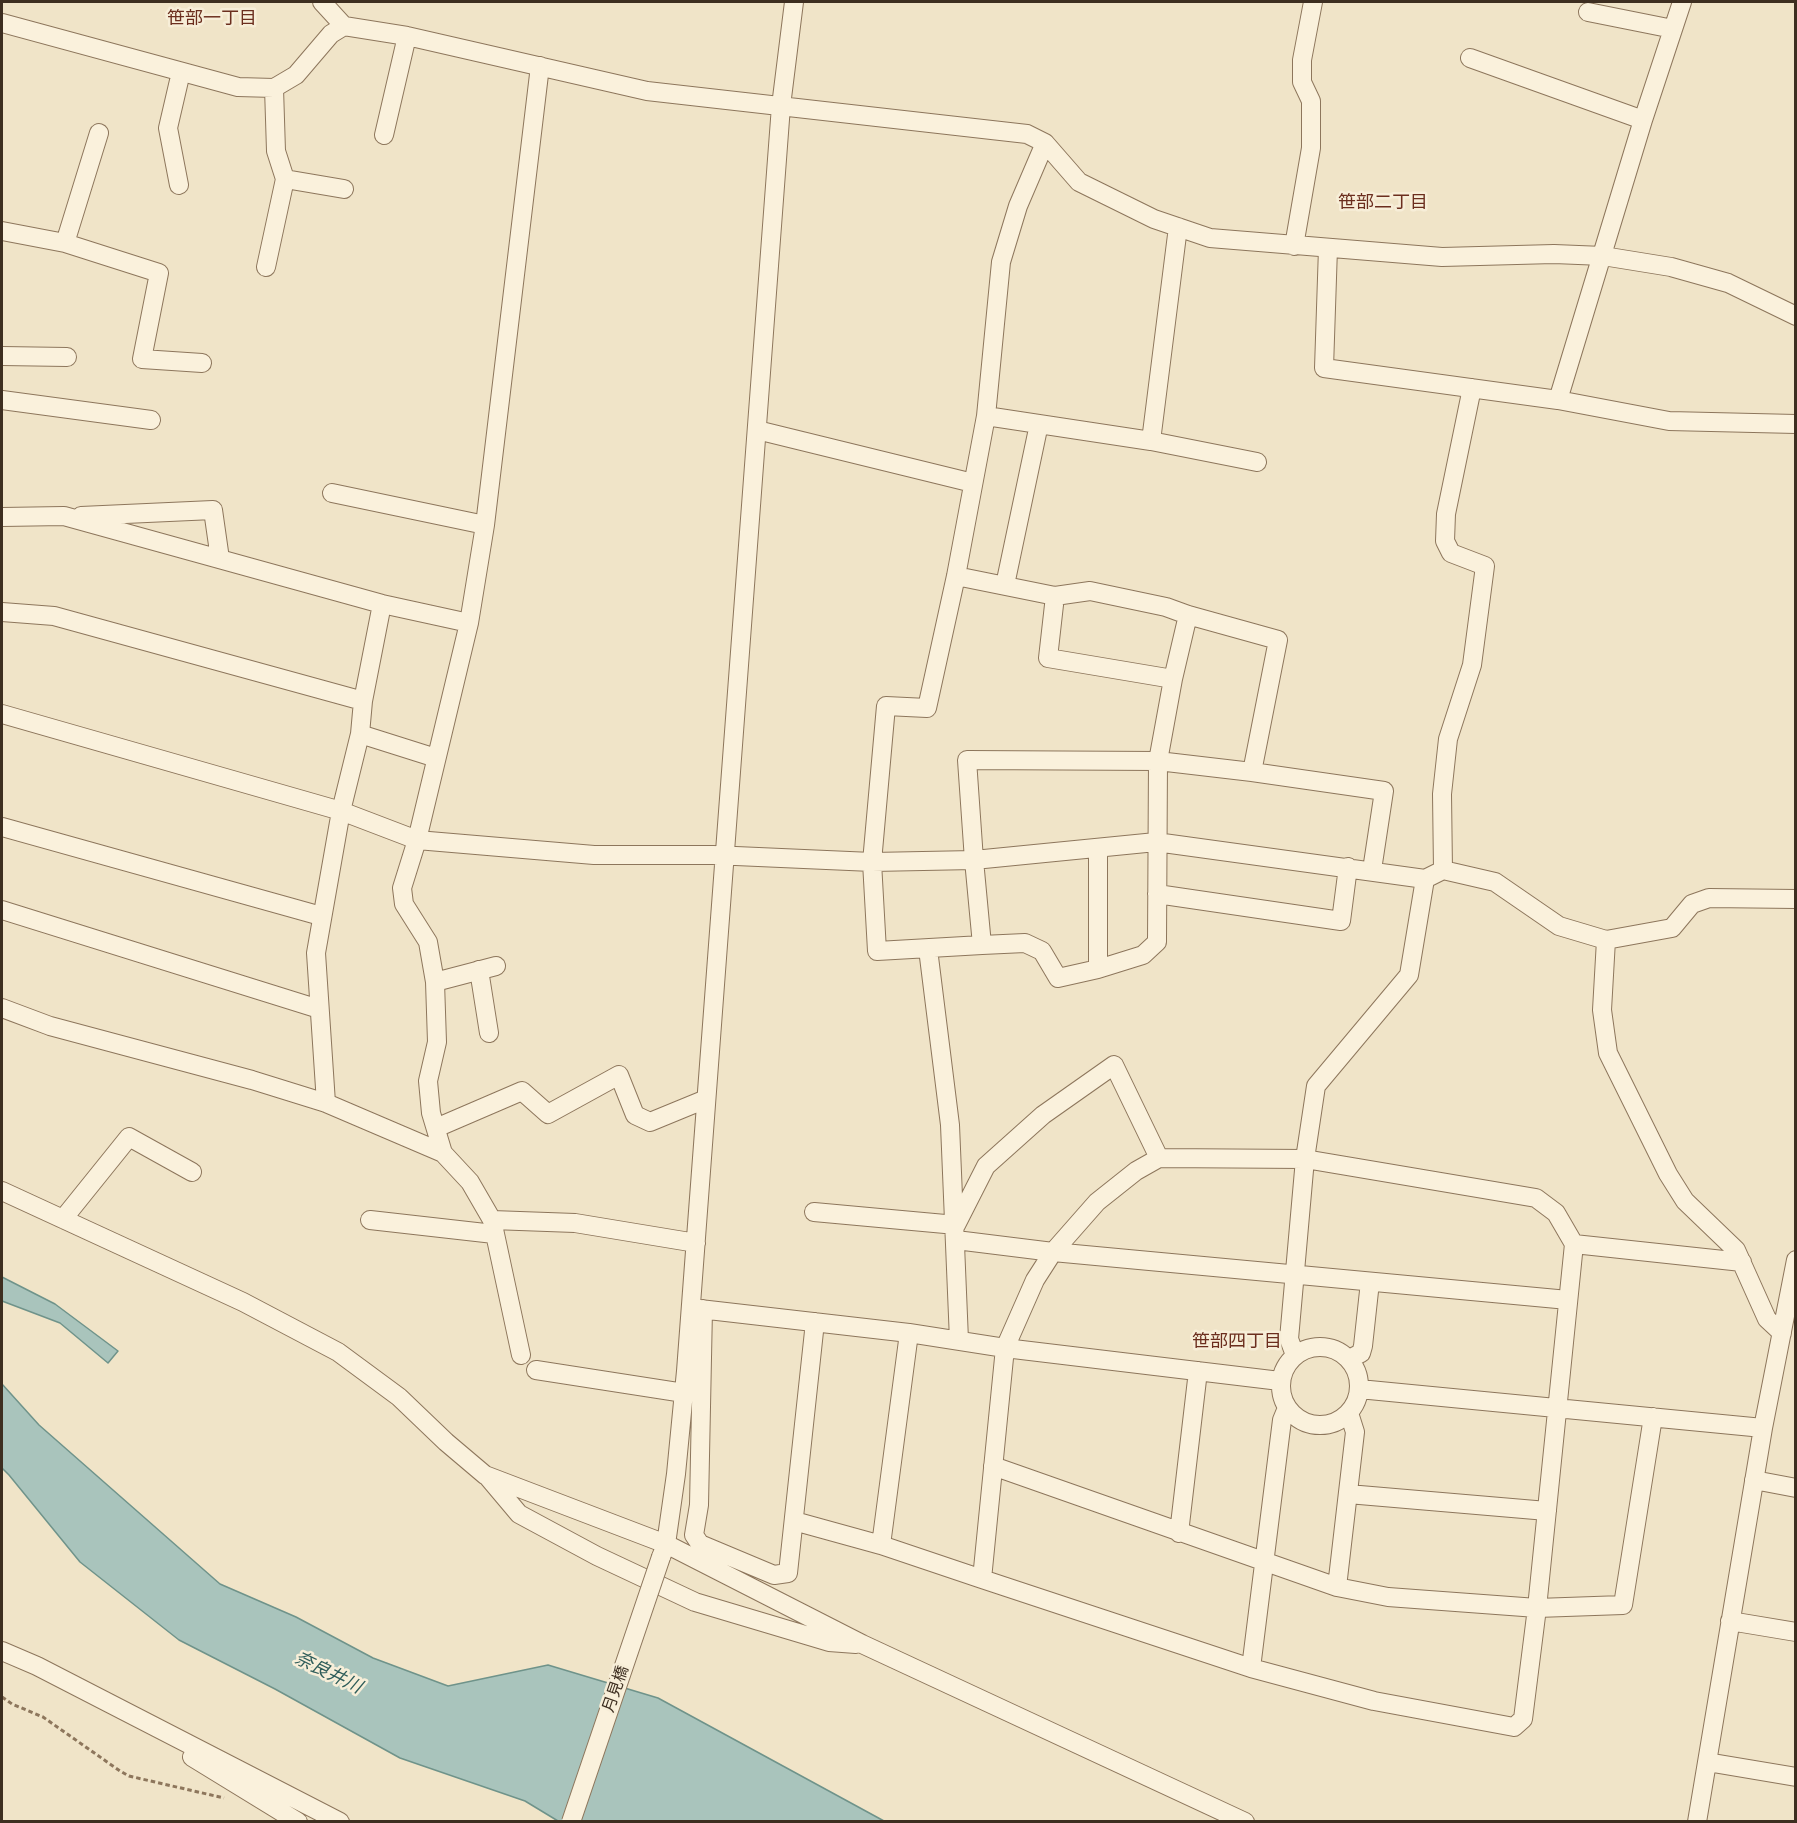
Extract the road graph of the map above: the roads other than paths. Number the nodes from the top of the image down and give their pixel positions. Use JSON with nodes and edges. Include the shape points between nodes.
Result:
{"nodes":[{"id":1,"x":322,"y":2,"type":"edge"},
{"id":2,"x":794,"y":2,"type":"edge"},
{"id":3,"x":1313,"y":2,"type":"edge"},
{"id":4,"x":1682,"y":2,"type":"edge"},
{"id":5,"x":1588,"y":12,"type":"dead end"},
{"id":6,"x":2,"y":23,"type":"edge"},
{"id":7,"x":344,"y":26,"type":"junction"},
{"id":8,"x":1673,"y":29,"type":"junction"},
{"id":9,"x":407,"y":36,"type":"junction"},
{"id":10,"x":1470,"y":58,"type":"dead end"},
{"id":11,"x":540,"y":66,"type":"junction"},
{"id":12,"x":181,"y":72,"type":"junction"},
{"id":13,"x":274,"y":88,"type":"junction"},
{"id":14,"x":781,"y":106,"type":"junction"},
{"id":15,"x":1643,"y":120,"type":"junction"},
{"id":16,"x":99,"y":132,"type":"dead end"},
{"id":17,"x":384,"y":135,"type":"dead end"},
{"id":18,"x":1045,"y":144,"type":"junction"},
{"id":19,"x":285,"y":179,"type":"junction"},
{"id":20,"x":179,"y":185,"type":"dead end"},
{"id":21,"x":344,"y":189,"type":"dead end"},
{"id":22,"x":1178,"y":227,"type":"junction"},
{"id":23,"x":2,"y":231,"type":"edge"},
{"id":24,"x":65,"y":243,"type":"junction"},
{"id":25,"x":1294,"y":246,"type":"junction"},
{"id":26,"x":1328,"y":248,"type":"junction"},
{"id":27,"x":1603,"y":256,"type":"junction"},
{"id":28,"x":266,"y":267,"type":"dead end"},
{"id":29,"x":1796,"y":316,"type":"edge"},
{"id":30,"x":2,"y":356,"type":"edge"},
{"id":31,"x":67,"y":357,"type":"dead end"},
{"id":32,"x":202,"y":363,"type":"dead end"},
{"id":33,"x":1472,"y":388,"type":"junction"},
{"id":34,"x":2,"y":400,"type":"edge"},
{"id":35,"x":1558,"y":400,"type":"junction"},
{"id":36,"x":986,"y":416,"type":"junction"},
{"id":37,"x":151,"y":420,"type":"dead end"},
{"id":38,"x":1039,"y":424,"type":"junction"},
{"id":39,"x":1796,"y":424,"type":"edge"},
{"id":40,"x":757,"y":430,"type":"junction"},
{"id":41,"x":1152,"y":441,"type":"junction"},
{"id":42,"x":1257,"y":462,"type":"dead end"},
{"id":43,"x":974,"y":483,"type":"junction"},
{"id":44,"x":332,"y":493,"type":"dead end"},
{"id":45,"x":64,"y":516,"type":"junction"},
{"id":46,"x":2,"y":517,"type":"edge"},
{"id":47,"x":485,"y":525,"type":"junction"},
{"id":48,"x":220,"y":559,"type":"junction"},
{"id":49,"x":956,"y":576,"type":"junction"},
{"id":50,"x":1005,"y":585,"type":"junction"},
{"id":51,"x":1055,"y":596,"type":"junction"},
{"id":52,"x":382,"y":604,"type":"junction"},
{"id":53,"x":2,"y":612,"type":"edge"},
{"id":54,"x":1188,"y":615,"type":"junction"},
{"id":55,"x":469,"y":623,"type":"junction"},
{"id":56,"x":1173,"y":679,"type":"junction"},
{"id":57,"x":363,"y":701,"type":"junction"},
{"id":58,"x":2,"y":714,"type":"edge"},
{"id":59,"x":360,"y":734,"type":"junction"},
{"id":60,"x":436,"y":758,"type":"junction"},
{"id":61,"x":1158,"y":761,"type":"junction"},
{"id":62,"x":1252,"y":772,"type":"junction"},
{"id":63,"x":341,"y":811,"type":"junction"},
{"id":64,"x":2,"y":827,"type":"edge"},
{"id":65,"x":417,"y":840,"type":"junction"},
{"id":66,"x":1156,"y":842,"type":"junction"},
{"id":67,"x":1098,"y":849,"type":"junction"},
{"id":68,"x":725,"y":856,"type":"junction"},
{"id":69,"x":974,"y":860,"type":"junction"},
{"id":70,"x":872,"y":862,"type":"junction"},
{"id":71,"x":1348,"y":867,"type":"junction"},
{"id":72,"x":1372,"y":870,"type":"junction"},
{"id":73,"x":1443,"y":870,"type":"junction"},
{"id":74,"x":1425,"y":879,"type":"junction"},
{"id":75,"x":1157,"y":894,"type":"junction"},
{"id":76,"x":1796,"y":899,"type":"edge"},
{"id":77,"x":2,"y":910,"type":"edge"},
{"id":78,"x":321,"y":916,"type":"junction"},
{"id":79,"x":1606,"y":940,"type":"junction"},
{"id":80,"x":982,"y":945,"type":"junction"},
{"id":81,"x":928,"y":949,"type":"junction"},
{"id":82,"x":1098,"y":969,"type":"junction"},
{"id":83,"x":435,"y":982,"type":"junction"},
{"id":84,"x":2,"y":1008,"type":"edge"},
{"id":85,"x":319,"y":1009,"type":"junction"},
{"id":86,"x":489,"y":1033,"type":"dead end"},
{"id":87,"x":706,"y":1100,"type":"junction"},
{"id":88,"x":326,"y":1103,"type":"junction"},
{"id":89,"x":436,"y":1128,"type":"junction"},
{"id":90,"x":443,"y":1152,"type":"junction"},
{"id":91,"x":1159,"y":1158,"type":"junction"},
{"id":92,"x":1305,"y":1159,"type":"junction"},
{"id":93,"x":192,"y":1172,"type":"dead end"},
{"id":94,"x":2,"y":1191,"type":"edge"},
{"id":95,"x":814,"y":1212,"type":"dead end"},
{"id":96,"x":63,"y":1220,"type":"junction"},
{"id":97,"x":370,"y":1220,"type":"dead end"},
{"id":98,"x":493,"y":1227,"type":"junction"},
{"id":99,"x":956,"y":1232,"type":"junction"},
{"id":100,"x":696,"y":1243,"type":"junction"},
{"id":101,"x":1574,"y":1244,"type":"junction"},
{"id":102,"x":1053,"y":1252,"type":"junction"},
{"id":103,"x":1796,"y":1260,"type":"edge"},
{"id":104,"x":1742,"y":1262,"type":"junction"},
{"id":105,"x":1296,"y":1275,"type":"junction"},
{"id":106,"x":1370,"y":1282,"type":"junction"},
{"id":107,"x":1568,"y":1300,"type":"junction"},
{"id":108,"x":697,"y":1308,"type":"junction"},
{"id":109,"x":815,"y":1322,"type":"junction"},
{"id":110,"x":909,"y":1333,"type":"junction"},
{"id":111,"x":1786,"y":1339,"type":"edge"},
{"id":112,"x":959,"y":1340,"type":"junction"},
{"id":113,"x":1005,"y":1348,"type":"junction"},
{"id":114,"x":521,"y":1355,"type":"dead end"},
{"id":115,"x":1295,"y":1355,"type":"junction"},
{"id":116,"x":1349,"y":1359,"type":"junction"},
{"id":117,"x":536,"y":1370,"type":"dead end"},
{"id":118,"x":1198,"y":1371,"type":"junction"},
{"id":119,"x":1281,"y":1381,"type":"junction"},
{"id":120,"x":1359,"y":1389,"type":"junction"},
{"id":121,"x":684,"y":1393,"type":"junction"},
{"id":122,"x":1287,"y":1408,"type":"junction"},
{"id":123,"x":1557,"y":1408,"type":"junction"},
{"id":124,"x":1349,"y":1413,"type":"junction"},
{"id":125,"x":1653,"y":1417,"type":"junction"},
{"id":126,"x":1763,"y":1428,"type":"junction"},
{"id":127,"x":993,"y":1466,"type":"junction"},
{"id":128,"x":485,"y":1475,"type":"junction"},
{"id":129,"x":1754,"y":1480,"type":"junction"},
{"id":130,"x":1796,"y":1488,"type":"edge"},
{"id":131,"x":1348,"y":1494,"type":"junction"},
{"id":132,"x":1547,"y":1511,"type":"junction"},
{"id":133,"x":794,"y":1521,"type":"junction"},
{"id":134,"x":1179,"y":1533,"type":"junction"},
{"id":135,"x":881,"y":1545,"type":"junction"},
{"id":136,"x":664,"y":1551,"type":"junction"},
{"id":137,"x":1265,"y":1561,"type":"junction"},
{"id":138,"x":982,"y":1579,"type":"junction"},
{"id":139,"x":1337,"y":1587,"type":"junction"},
{"id":140,"x":1537,"y":1608,"type":"junction"},
{"id":141,"x":1730,"y":1621,"type":"junction"},
{"id":142,"x":1796,"y":1632,"type":"edge"},
{"id":143,"x":862,"y":1644,"type":"junction"},
{"id":144,"x":2,"y":1651,"type":"edge"},
{"id":145,"x":1251,"y":1668,"type":"junction"},
{"id":146,"x":162,"y":1730,"type":"junction"},
{"id":147,"x":1707,"y":1762,"type":"junction"},
{"id":148,"x":1796,"y":1777,"type":"edge"},
{"id":149,"x":275,"y":1816,"type":"edge"},
{"id":150,"x":298,"y":1821,"type":"edge"},
{"id":151,"x":340,"y":1821,"type":"edge"},
{"id":152,"x":571,"y":1821,"type":"edge"},
{"id":153,"x":1245,"y":1821,"type":"edge"},
{"id":154,"x":1697,"y":1821,"type":"edge"}],
"edges":[{"from":1,"to":7,"type":"street"},
{"from":2,"to":14,"type":"street"},
{"from":3,"to":25,"type":"street","via":[[1302,60],[1302,82],[1311,101],[1311,148]]},
{"from":4,"to":8,"type":"street"},
{"from":5,"to":8,"type":"street"},
{"from":6,"to":12,"type":"street"},
{"from":7,"to":9,"type":"street"},
{"from":7,"to":13,"type":"street","via":[[331,34],[296,75]]},
{"from":8,"to":15,"type":"street"},
{"from":9,"to":11,"type":"street"},
{"from":9,"to":17,"type":"street"},
{"from":10,"to":15,"type":"street"},
{"from":11,"to":14,"type":"street","via":[[647,91]]},
{"from":11,"to":47,"type":"street"},
{"from":12,"to":13,"type":"street","via":[[238,87]]},
{"from":12,"to":20,"type":"street","via":[[168,129]]},
{"from":13,"to":19,"type":"street","via":[[276,151]]},
{"from":14,"to":18,"type":"street","via":[[1028,135]]},
{"from":14,"to":40,"type":"street"},
{"from":15,"to":27,"type":"street"},
{"from":16,"to":24,"type":"street"},
{"from":18,"to":22,"type":"street","via":[[1079,182]]},
{"from":18,"to":36,"type":"street","via":[[1018,206],[1001,262]]},
{"from":19,"to":21,"type":"street"},
{"from":19,"to":28,"type":"street"},
{"from":22,"to":25,"type":"street","via":[[1209,238]]},
{"from":22,"to":41,"type":"street"},
{"from":23,"to":24,"type":"street"},
{"from":24,"to":32,"type":"street","via":[[159,273],[142,360]]},
{"from":25,"to":26,"type":"street"},
{"from":26,"to":27,"type":"street","via":[[1442,257]]},
{"from":26,"to":33,"type":"street","via":[[1324,369]]},
{"from":27,"to":29,"type":"street","via":[[1671,267],[1728,283]]},
{"from":27,"to":35,"type":"street"},
{"from":30,"to":31,"type":"street"},
{"from":33,"to":35,"type":"street"},
{"from":33,"to":73,"type":"street","via":[[1446,514],[1445,541],[1451,553],[1485,566],[1472,665],[1448,739],[1442,794]]},
{"from":34,"to":37,"type":"street"},
{"from":35,"to":39,"type":"street","via":[[1669,421]]},
{"from":36,"to":38,"type":"street"},
{"from":36,"to":43,"type":"street"},
{"from":38,"to":41,"type":"street"},
{"from":38,"to":50,"type":"street"},
{"from":40,"to":43,"type":"street"},
{"from":40,"to":68,"type":"street"},
{"from":41,"to":42,"type":"street"},
{"from":43,"to":49,"type":"street"},
{"from":44,"to":47,"type":"street"},
{"from":45,"to":46,"type":"street"},
{"from":45,"to":48,"type":"street"},
{"from":45,"to":48,"type":"street","via":[[213,510]]},
{"from":47,"to":55,"type":"street"},
{"from":48,"to":52,"type":"street"},
{"from":49,"to":50,"type":"street"},
{"from":49,"to":70,"type":"street","via":[[927,708],[886,706]]},
{"from":50,"to":51,"type":"street"},
{"from":51,"to":54,"type":"street","via":[[1090,591]]},
{"from":51,"to":56,"type":"street","via":[[1048,658]]},
{"from":52,"to":55,"type":"street"},
{"from":52,"to":57,"type":"street"},
{"from":53,"to":57,"type":"street","via":[[54,616]]},
{"from":54,"to":56,"type":"street"},
{"from":54,"to":62,"type":"street","via":[[1278,640]]},
{"from":55,"to":60,"type":"street"},
{"from":56,"to":61,"type":"street"},
{"from":57,"to":59,"type":"street"},
{"from":58,"to":63,"type":"street"},
{"from":59,"to":60,"type":"street"},
{"from":59,"to":63,"type":"street"},
{"from":60,"to":65,"type":"street"},
{"from":61,"to":62,"type":"street"},
{"from":61,"to":66,"type":"street"},
{"from":61,"to":69,"type":"street","via":[[967,759]]},
{"from":62,"to":72,"type":"street","via":[[1384,791]]},
{"from":63,"to":65,"type":"street"},
{"from":63,"to":78,"type":"street"},
{"from":64,"to":78,"type":"street"},
{"from":65,"to":68,"type":"street","via":[[594,855]]},
{"from":65,"to":83,"type":"street","via":[[402,888],[404,904],[428,942]]},
{"from":66,"to":67,"type":"street"},
{"from":66,"to":71,"type":"street"},
{"from":66,"to":75,"type":"street"},
{"from":67,"to":69,"type":"street"},
{"from":67,"to":82,"type":"street"},
{"from":68,"to":70,"type":"street"},
{"from":68,"to":87,"type":"street"},
{"from":69,"to":70,"type":"street"},
{"from":69,"to":80,"type":"street"},
{"from":70,"to":81,"type":"street","via":[[877,951]]},
{"from":71,"to":72,"type":"street"},
{"from":71,"to":75,"type":"street","via":[[1341,921]]},
{"from":72,"to":74,"type":"street"},
{"from":73,"to":74,"type":"street"},
{"from":73,"to":79,"type":"street","via":[[1496,882],[1559,926]]},
{"from":74,"to":92,"type":"street","via":[[1409,975],[1316,1086]]},
{"from":75,"to":82,"type":"street","via":[[1157,942],[1143,955]]},
{"from":76,"to":79,"type":"street","via":[[1709,898],[1692,904],[1672,928]]},
{"from":77,"to":85,"type":"street"},
{"from":78,"to":85,"type":"street","via":[[316,953]]},
{"from":79,"to":104,"type":"street","via":[[1602,1010],[1608,1053],[1685,1202],[1724,1237]]},
{"from":80,"to":81,"type":"street"},
{"from":80,"to":82,"type":"street","via":[[1024,943],[1042,951],[1058,978]]},
{"from":81,"to":99,"type":"street","via":[[950,1125]]},
{"from":83,"to":86,"type":"street","via":[[488,968]]},
{"from":83,"to":89,"type":"street","via":[[437,1042],[428,1081]]},
{"from":84,"to":88,"type":"street","via":[[50,1026]]},
{"from":85,"to":88,"type":"street"},
{"from":87,"to":89,"type":"street","via":[[650,1122],[635,1115],[619,1075],[548,1114],[522,1091]]},
{"from":87,"to":100,"type":"street"},
{"from":88,"to":90,"type":"street"},
{"from":89,"to":90,"type":"street"},
{"from":90,"to":98,"type":"street","via":[[470,1182]]},
{"from":91,"to":92,"type":"street"},
{"from":91,"to":99,"type":"street","via":[[1114,1065],[1042,1115],[986,1166]]},
{"from":91,"to":102,"type":"street","via":[[1096,1202]]},
{"from":92,"to":101,"type":"street","via":[[1536,1198],[1556,1213]]},
{"from":92,"to":105,"type":"street"},
{"from":93,"to":96,"type":"street","via":[[129,1137]]},
{"from":94,"to":96,"type":"street"},
{"from":95,"to":99,"type":"street"},
{"from":96,"to":128,"type":"street","via":[[243,1302],[338,1352],[399,1397]]},
{"from":97,"to":98,"type":"street"},
{"from":98,"to":100,"type":"street","via":[[575,1223]]},
{"from":98,"to":114,"type":"street"},
{"from":99,"to":102,"type":"street"},
{"from":99,"to":112,"type":"street"},
{"from":100,"to":108,"type":"street"},
{"from":101,"to":104,"type":"street"},
{"from":101,"to":107,"type":"street"},
{"from":102,"to":105,"type":"street"},
{"from":102,"to":113,"type":"street","via":[[1035,1280]]},
{"from":103,"to":111,"type":"street"},
{"from":104,"to":111,"type":"street","via":[[1767,1319]]},
{"from":105,"to":106,"type":"street"},
{"from":105,"to":115,"type":"street","via":[[1289,1339]]},
{"from":106,"to":107,"type":"street"},
{"from":106,"to":116,"type":"street","via":[[1364,1346],[1361,1353]]},
{"from":107,"to":123,"type":"street"},
{"from":108,"to":109,"type":"street"},
{"from":108,"to":121,"type":"street","name":"月見橋"},
{"from":108,"to":133,"type":"street","via":[[699,1505],[694,1535],[700,1544],[774,1575],[788,1573]]},
{"from":109,"to":110,"type":"street"},
{"from":109,"to":133,"type":"street"},
{"from":110,"to":112,"type":"street"},
{"from":110,"to":135,"type":"street"},
{"from":111,"to":126,"type":"street"},
{"from":112,"to":113,"type":"street"},
{"from":113,"to":118,"type":"street"},
{"from":113,"to":127,"type":"street"},
{"from":115,"to":116,"type":"street","via":[[1317,1347],[1340,1352]]},
{"from":115,"to":119,"type":"street"},
{"from":116,"to":120,"type":"street","via":[[1359,1378]]},
{"from":117,"to":121,"type":"street"},
{"from":118,"to":119,"type":"street"},
{"from":118,"to":134,"type":"street"},
{"from":119,"to":122,"type":"street"},
{"from":120,"to":123,"type":"street"},
{"from":120,"to":124,"type":"street"},
{"from":121,"to":136,"type":"street","name":"月見橋"},
{"from":122,"to":124,"type":"street","via":[[1301,1421],[1329,1424]]},
{"from":122,"to":137,"type":"street","via":[[1282,1420]]},
{"from":123,"to":125,"type":"street"},
{"from":123,"to":132,"type":"street"},
{"from":124,"to":131,"type":"street","via":[[1355,1432]]},
{"from":125,"to":126,"type":"street"},
{"from":125,"to":140,"type":"street","via":[[1623,1605]]},
{"from":126,"to":129,"type":"street"},
{"from":127,"to":134,"type":"street"},
{"from":127,"to":138,"type":"street"},
{"from":128,"to":136,"type":"street"},
{"from":128,"to":143,"type":"street","via":[[519,1514],[695,1602],[829,1642]]},
{"from":129,"to":130,"type":"street"},
{"from":129,"to":141,"type":"street"},
{"from":131,"to":132,"type":"street"},
{"from":131,"to":139,"type":"street"},
{"from":132,"to":140,"type":"street"},
{"from":133,"to":135,"type":"street"},
{"from":134,"to":137,"type":"street"},
{"from":135,"to":138,"type":"street"},
{"from":136,"to":143,"type":"street"},
{"from":136,"to":152,"type":"street","name":"月見橋","bridge":true},
{"from":137,"to":139,"type":"street"},
{"from":137,"to":145,"type":"street"},
{"from":138,"to":145,"type":"street"},
{"from":139,"to":140,"type":"street","via":[[1388,1598]]},
{"from":140,"to":145,"type":"street","via":[[1523,1719],[1514,1726],[1374,1701]]},
{"from":141,"to":142,"type":"street"},
{"from":141,"to":147,"type":"street"},
{"from":143,"to":153,"type":"street"},
{"from":144,"to":146,"type":"street"},
{"from":146,"to":149,"type":"street","via":[[180,1750]]},
{"from":146,"to":151,"type":"street"},
{"from":147,"to":148,"type":"street"},
{"from":147,"to":154,"type":"street"},
{"from":149,"to":150,"type":"street"}]}
